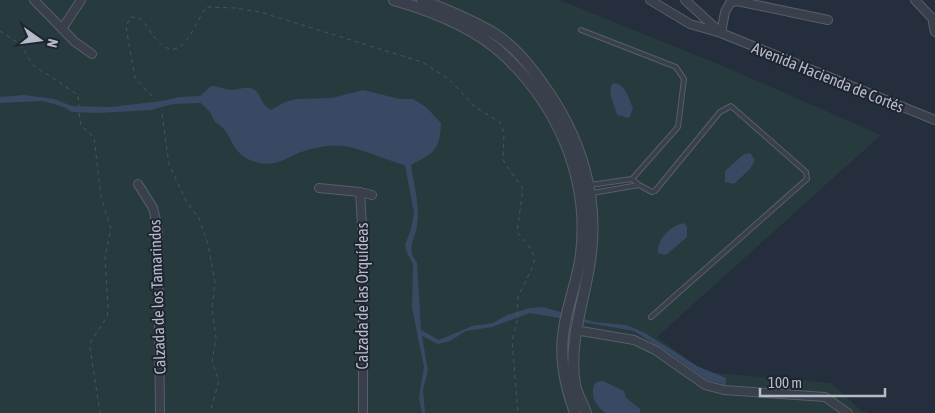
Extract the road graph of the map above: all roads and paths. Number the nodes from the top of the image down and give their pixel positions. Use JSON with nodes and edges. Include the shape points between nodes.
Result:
{"nodes":[{"id":1,"x":34,"y":0,"type":"edge"},
{"id":2,"x":81,"y":0,"type":"edge"},
{"id":3,"x":394,"y":0,"type":"edge"},
{"id":4,"x":422,"y":0,"type":"edge"},
{"id":5,"x":650,"y":0,"type":"edge"},
{"id":6,"x":685,"y":0,"type":"edge"},
{"id":7,"x":915,"y":0,"type":"edge"},
{"id":8,"x":934,"y":19,"type":"edge"},
{"id":9,"x":828,"y":20,"type":"dead end"},
{"id":10,"x":62,"y":28,"type":"junction"},
{"id":11,"x":581,"y":30,"type":"dead end"},
{"id":12,"x":0,"y":31,"type":"edge"},
{"id":13,"x":935,"y":32,"type":"edge"},
{"id":14,"x":721,"y":33,"type":"junction"},
{"id":15,"x":92,"y":54,"type":"dead end"},
{"id":16,"x":152,"y":96,"type":"dead end"},
{"id":17,"x":79,"y":106,"type":"dead end"},
{"id":18,"x":79,"y":113,"type":"dead end"},
{"id":19,"x":162,"y":114,"type":"dead end"},
{"id":20,"x":935,"y":120,"type":"edge"},
{"id":21,"x":632,"y":178,"type":"junction"},
{"id":22,"x":138,"y":184,"type":"dead end"},
{"id":23,"x":639,"y":185,"type":"junction"},
{"id":24,"x":319,"y":188,"type":"dead end"},
{"id":25,"x":585,"y":190,"type":"junction"},
{"id":26,"x":360,"y":192,"type":"junction"},
{"id":27,"x":372,"y":195,"type":"dead end"},
{"id":28,"x":576,"y":305,"type":"junction"},
{"id":29,"x":651,"y":317,"type":"dead end"},
{"id":30,"x":576,"y":330,"type":"junction"},
{"id":31,"x":563,"y":342,"type":"junction"},
{"id":32,"x":574,"y":342,"type":"junction"},
{"id":33,"x":100,"y":413,"type":"edge"},
{"id":34,"x":160,"y":413,"type":"edge"},
{"id":35,"x":210,"y":413,"type":"edge"},
{"id":36,"x":363,"y":413,"type":"edge"},
{"id":37,"x":518,"y":413,"type":"edge"},
{"id":38,"x":575,"y":413,"type":"edge"},
{"id":39,"x":586,"y":413,"type":"edge"},
{"id":40,"x":848,"y":413,"type":"edge"}],
"edges":[{"from":1,"to":10,"type":"street"},
{"from":2,"to":10,"type":"street"},
{"from":3,"to":25,"type":"street","via":[[483,39],[505,56],[543,101],[560,129]]},
{"from":4,"to":25,"type":"street","via":[[495,34],[518,52],[570,127],[584,163]]},
{"from":5,"to":14,"type":"street","name":"Avenida Hacienda de Cortés","via":[[690,24]]},
{"from":6,"to":14,"type":"street","name":"Avenida Hacienda de Cortés"},
{"from":7,"to":8,"type":"street"},
{"from":8,"to":13,"type":"street"},
{"from":9,"to":14,"type":"street","via":[[737,1],[730,3],[725,12]]},
{"from":10,"to":15,"type":"street"},
{"from":11,"to":21,"type":"lane","via":[[676,67],[684,79],[678,127]]},
{"from":12,"to":17,"type":"path","via":[[21,46],[33,64],[78,95]]},
{"from":14,"to":20,"type":"street","name":"Avenida Hacienda de Cortés"},
{"from":16,"to":37,"type":"path","via":[[135,78],[126,28],[130,17],[139,18],[159,43],[172,49],[186,42],[207,7],[235,8],[343,36],[422,62],[450,80],[475,108],[500,122],[504,133],[504,160],[524,189],[518,232],[534,256],[534,264],[518,297],[512,351]]},
{"from":18,"to":33,"type":"path","via":[[81,126],[94,137],[101,197],[111,230],[105,256],[107,317],[90,348]]},
{"from":19,"to":35,"type":"path","via":[[169,164],[187,203],[199,218],[215,282],[212,308],[216,338],[212,362],[218,384]]},
{"from":21,"to":23,"type":"lane"},
{"from":21,"to":25,"type":"lane"},
{"from":22,"to":34,"type":"street","name":"Calzada de los Tamarindos","via":[[153,208],[158,229]]},
{"from":23,"to":25,"type":"lane"},
{"from":23,"to":29,"type":"lane","via":[[655,191],[720,112],[731,106],[806,172],[807,180]]},
{"from":24,"to":26,"type":"street"},
{"from":25,"to":28,"type":"street"},
{"from":26,"to":27,"type":"street"},
{"from":26,"to":36,"type":"street","name":"Calzada de las Orquídeas"},
{"from":28,"to":30,"type":"street"},
{"from":28,"to":31,"type":"street","via":[[564,328]]},
{"from":30,"to":32,"type":"street"},
{"from":30,"to":40,"type":"street","via":[[634,340],[655,350],[705,385],[724,390],[825,397]]},
{"from":31,"to":32,"type":"street"},
{"from":31,"to":38,"type":"street","via":[[566,387]]},
{"from":32,"to":39,"type":"street","via":[[576,386]]}]}
